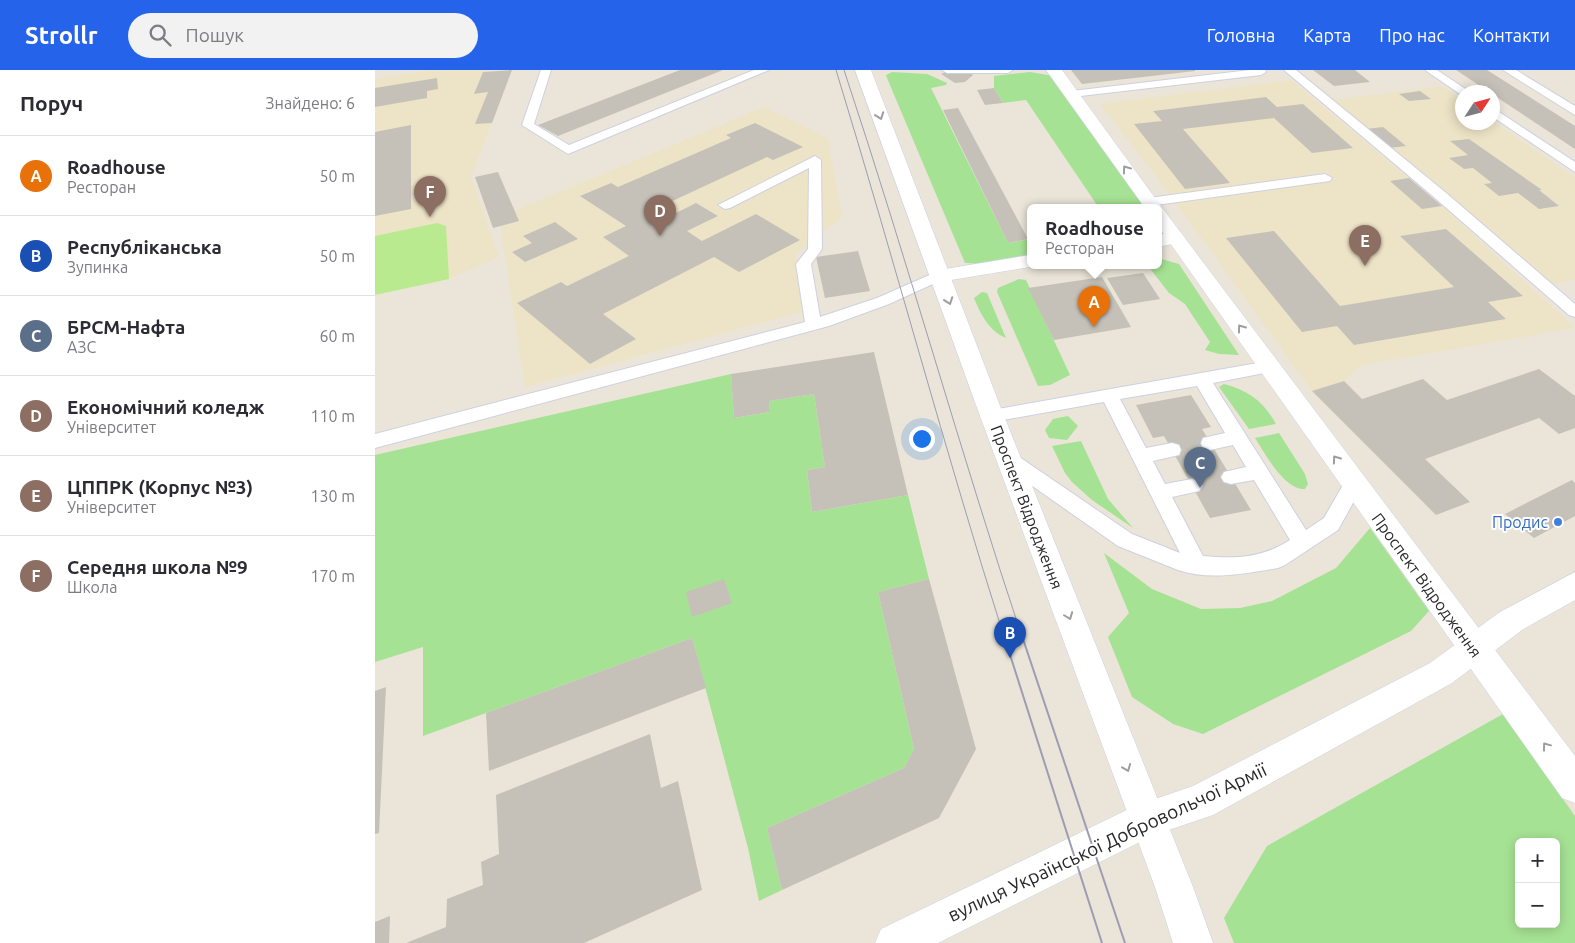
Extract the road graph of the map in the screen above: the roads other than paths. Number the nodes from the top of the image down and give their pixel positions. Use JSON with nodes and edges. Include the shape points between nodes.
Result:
{"nodes":[{"id":1,"x":545,"y":70,"type":"edge"},
{"id":2,"x":765,"y":70,"type":"edge"},
{"id":3,"x":863,"y":70,"type":"edge"},
{"id":4,"x":947,"y":70,"type":"edge"},
{"id":5,"x":1008,"y":70,"type":"edge"},
{"id":6,"x":1054,"y":70,"type":"edge"},
{"id":7,"x":1289,"y":70,"type":"edge"},
{"id":8,"x":1430,"y":70,"type":"edge"},
{"id":9,"x":1508,"y":70,"type":"edge"},
{"id":10,"x":1261,"y":72,"type":"dead end"},
{"id":11,"x":1455,"y":86,"type":"edge"},
{"id":12,"x":1072,"y":94,"type":"junction"},
{"id":13,"x":1575,"y":111,"type":"edge"},
{"id":14,"x":1500,"y":117,"type":"edge"},
{"id":15,"x":1575,"y":168,"type":"edge"},
{"id":16,"x":1325,"y":178,"type":"dead end"},
{"id":17,"x":1151,"y":204,"type":"edge"},
{"id":18,"x":725,"y":205,"type":"dead end"},
{"id":19,"x":1162,"y":207,"type":"edge"},
{"id":20,"x":1162,"y":227,"type":"edge"},
{"id":21,"x":1167,"y":239,"type":"edge"},
{"id":22,"x":1027,"y":261,"type":"edge"},
{"id":23,"x":939,"y":276,"type":"junction"},
{"id":24,"x":1575,"y":312,"type":"edge"},
{"id":25,"x":813,"y":324,"type":"junction"},
{"id":26,"x":1269,"y":367,"type":"junction"},
{"id":27,"x":1201,"y":378,"type":"junction"},
{"id":28,"x":1109,"y":396,"type":"junction"},
{"id":29,"x":992,"y":416,"type":"junction"},
{"id":30,"x":1237,"y":437,"type":"junction"},
{"id":31,"x":375,"y":441,"type":"edge"},
{"id":32,"x":1210,"y":442,"type":"dead end"},
{"id":33,"x":1173,"y":450,"type":"dead end"},
{"id":34,"x":1141,"y":456,"type":"junction"},
{"id":35,"x":1009,"y":459,"type":"junction"},
{"id":36,"x":1259,"y":472,"type":"junction"},
{"id":37,"x":1231,"y":478,"type":"dead end"},
{"id":38,"x":1353,"y":483,"type":"junction"},
{"id":39,"x":1192,"y":486,"type":"dead end"},
{"id":40,"x":1159,"y":492,"type":"junction"},
{"id":41,"x":1303,"y":543,"type":"junction"},
{"id":42,"x":1197,"y":565,"type":"junction"},
{"id":43,"x":1575,"y":584,"type":"edge"},
{"id":44,"x":1473,"y":648,"type":"junction"},
{"id":45,"x":1575,"y":785,"type":"edge"},
{"id":46,"x":1147,"y":819,"type":"junction"},
{"id":47,"x":895,"y":943,"type":"edge"},
{"id":48,"x":1193,"y":943,"type":"edge"}],
"edges":[{"from":1,"to":2,"type":"lane","via":[[528,125],[568,150]]},
{"from":3,"to":23,"type":"main road","name":"Проспект Відродження","one_way":true},
{"from":4,"to":5,"type":"lane"},
{"from":6,"to":12,"type":"main road","name":"Проспект Відродження"},
{"from":7,"to":24,"type":"lane"},
{"from":8,"to":11,"type":"lane"},
{"from":9,"to":13,"type":"lane"},
{"from":10,"to":12,"type":"lane"},
{"from":17,"to":12,"type":"main road","name":"Проспект Відродження","one_way":true},
{"from":14,"to":15,"type":"lane"},
{"from":16,"to":19,"type":"lane"},
{"from":18,"to":25,"type":"lane","via":[[815,160],[815,249],[803,264]]},
{"from":20,"to":21,"type":"main road","name":"Проспект Відродження"},
{"from":26,"to":21,"type":"main road","name":"Проспект Відродження","one_way":true},
{"from":22,"to":23,"type":"main road"},
{"from":23,"to":25,"type":"lane","via":[[883,301]]},
{"from":23,"to":29,"type":"main road","name":"Проспект Відродження","one_way":true},
{"from":25,"to":31,"type":"lane"},
{"from":26,"to":27,"type":"lane"},
{"from":38,"to":26,"type":"main road","name":"Проспект Відродження","one_way":true},
{"from":27,"to":28,"type":"lane"},
{"from":27,"to":30,"type":"lane"},
{"from":28,"to":29,"type":"lane"},
{"from":28,"to":34,"type":"lane"},
{"from":29,"to":35,"type":"main road","name":"Проспект Відродження"},
{"from":30,"to":32,"type":"lane"},
{"from":30,"to":36,"type":"lane"},
{"from":33,"to":34,"type":"lane"},
{"from":34,"to":40,"type":"lane"},
{"from":35,"to":42,"type":"lane","via":[[1125,540],[1185,564]]},
{"from":35,"to":46,"type":"main road","name":"Проспект Відродження","one_way":true},
{"from":36,"to":37,"type":"lane"},
{"from":36,"to":41,"type":"lane"},
{"from":38,"to":41,"type":"lane","via":[[1331,524]]},
{"from":38,"to":44,"type":"main road","name":"Проспект Відродження"},
{"from":39,"to":40,"type":"lane"},
{"from":40,"to":42,"type":"lane"},
{"from":41,"to":42,"type":"lane","via":[[1278,559],[1231,567]]},
{"from":43,"to":44,"type":"main road","name":"вулиця Української Добровольчої Армії","via":[[1511,621]]},
{"from":45,"to":44,"type":"main road","name":"Проспект Відродження","one_way":true},
{"from":44,"to":46,"type":"main road","name":"вулиця Української Добровольчої Армії","via":[[1441,673],[1200,802]]},
{"from":46,"to":47,"type":"main road","name":"вулиця Української Добровольчої Армії"},
{"from":46,"to":48,"type":"main road","name":"Проспект Відродження"}]}
